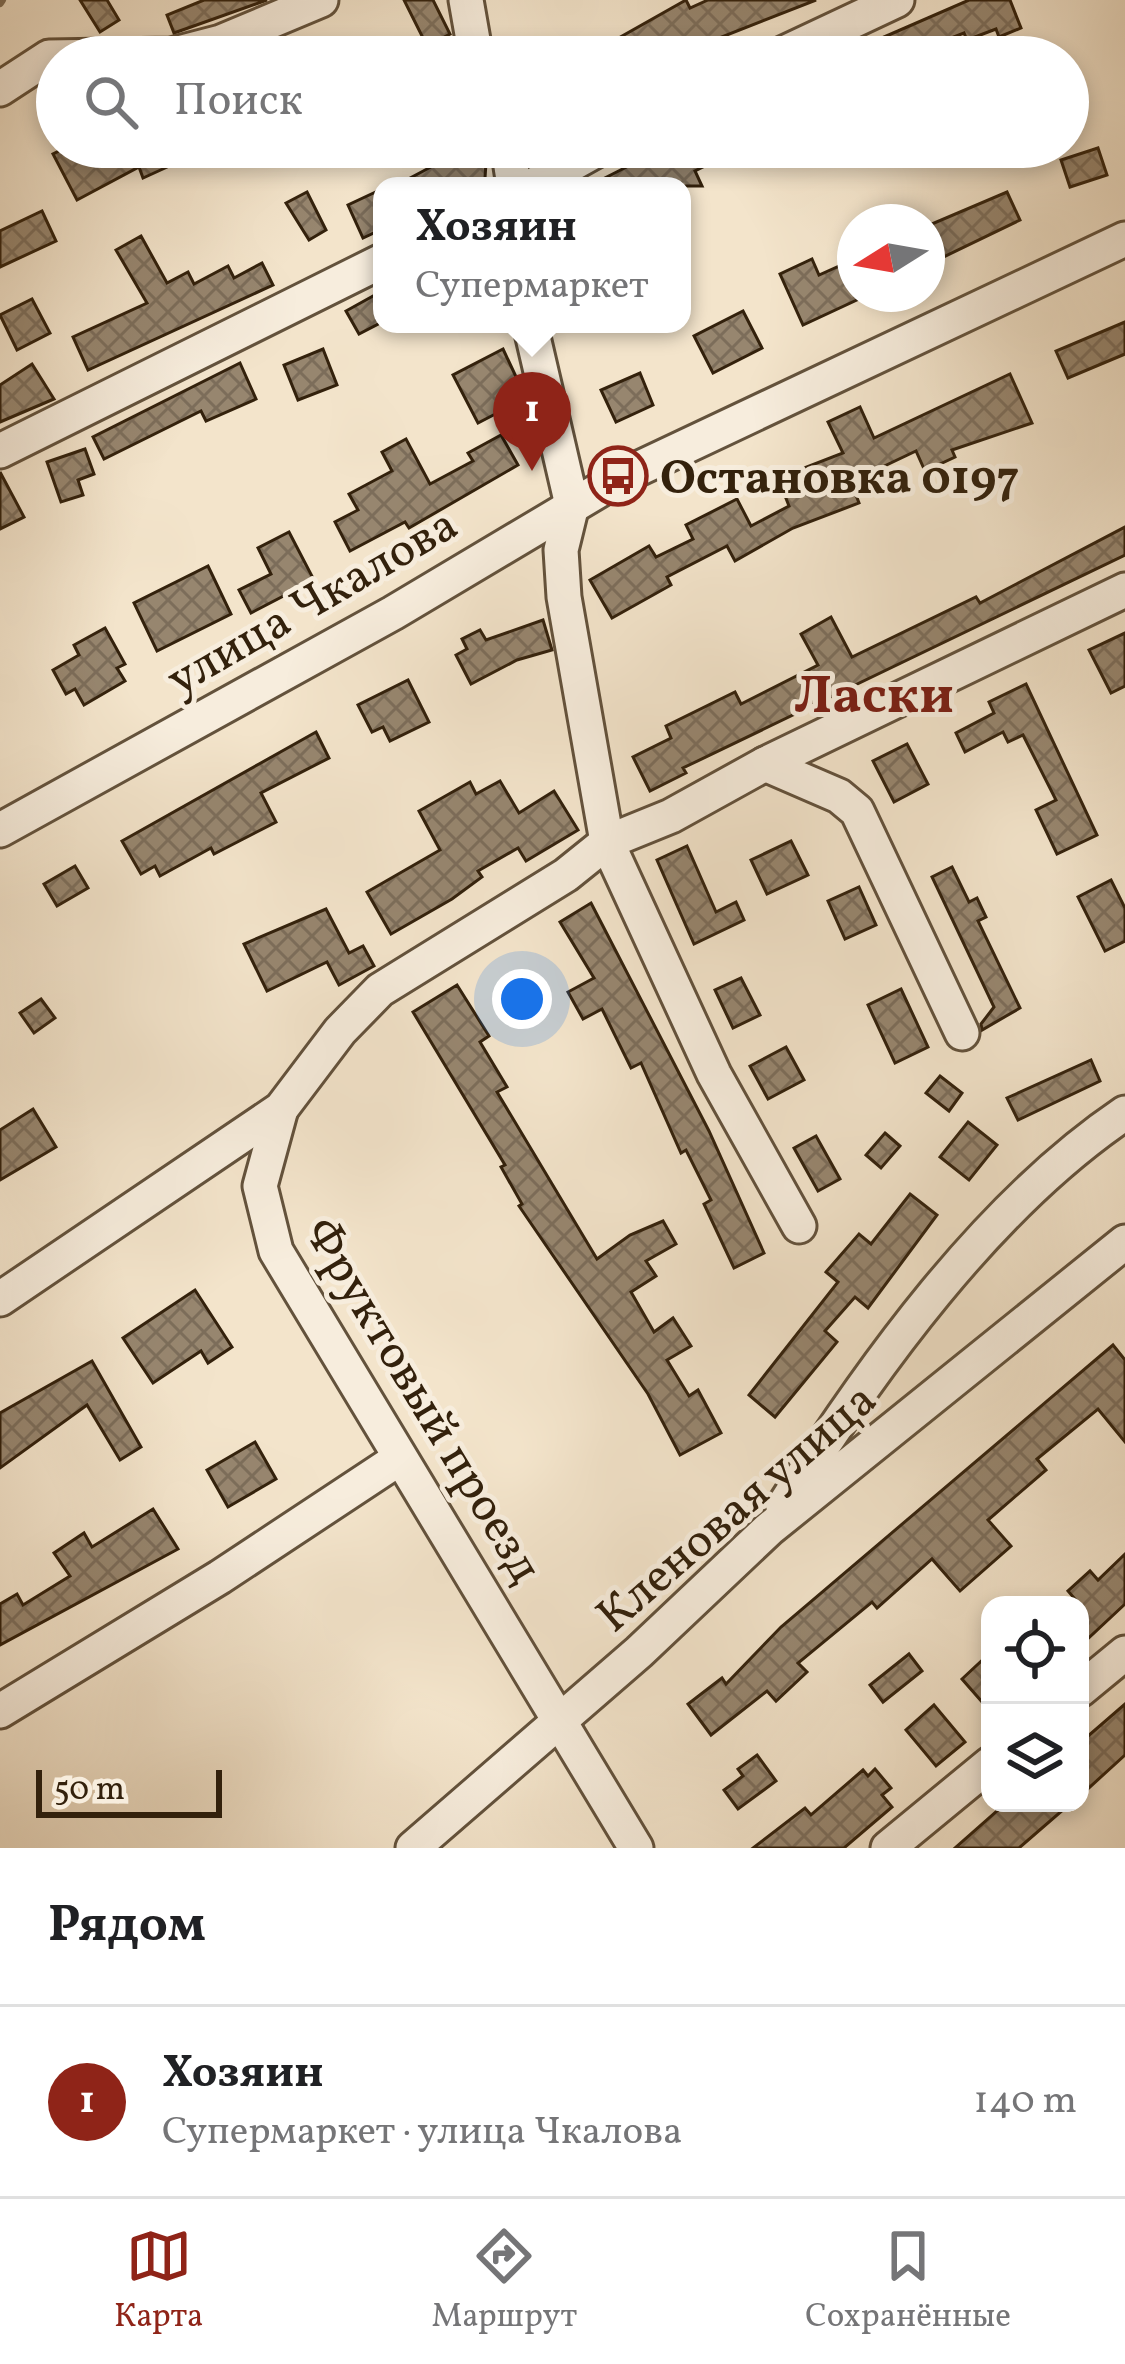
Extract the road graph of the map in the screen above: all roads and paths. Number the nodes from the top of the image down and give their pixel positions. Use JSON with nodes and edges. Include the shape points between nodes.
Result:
{"nodes":[{"id":1,"x":321,"y":0,"type":"edge"},
{"id":2,"x":466,"y":0,"type":"edge"},
{"id":3,"x":897,"y":0,"type":"edge"},
{"id":4,"x":235,"y":36,"type":"edge"},
{"id":5,"x":472,"y":36,"type":"edge"},
{"id":6,"x":821,"y":36,"type":"edge"},
{"id":7,"x":36,"y":65,"type":"edge"},
{"id":8,"x":0,"y":89,"type":"edge"},
{"id":9,"x":1125,"y":239,"type":"edge"},
{"id":10,"x":373,"y":266,"type":"edge"},
{"id":11,"x":532,"y":333,"type":"edge"},
{"id":12,"x":0,"y":451,"type":"edge"},
{"id":13,"x":572,"y":505,"type":"junction"},
{"id":14,"x":1125,"y":590,"type":"edge"},
{"id":15,"x":765,"y":764,"type":"junction"},
{"id":16,"x":0,"y":830,"type":"edge"},
{"id":17,"x":607,"y":842,"type":"junction"},
{"id":18,"x":962,"y":1033,"type":"dead end"},
{"id":19,"x":281,"y":1109,"type":"junction"},
{"id":20,"x":1125,"y":1113,"type":"edge"},
{"id":21,"x":799,"y":1226,"type":"dead end"},
{"id":22,"x":1125,"y":1242,"type":"edge"},
{"id":23,"x":0,"y":1299,"type":"edge"},
{"id":24,"x":400,"y":1458,"type":"junction"},
{"id":25,"x":769,"y":1529,"type":"junction"},
{"id":26,"x":1125,"y":1653,"type":"edge"},
{"id":27,"x":1089,"y":1683,"type":"edge"},
{"id":28,"x":0,"y":1711,"type":"edge"},
{"id":29,"x":556,"y":1719,"type":"junction"},
{"id":30,"x":981,"y":1771,"type":"edge"},
{"id":31,"x":412,"y":1848,"type":"edge"},
{"id":32,"x":636,"y":1848,"type":"edge"},
{"id":33,"x":888,"y":1848,"type":"edge"}],
"edges":[{"from":1,"to":4,"type":"street"},
{"from":2,"to":5,"type":"street"},
{"from":3,"to":6,"type":"street"},
{"from":7,"to":8,"type":"street"},
{"from":9,"to":13,"type":"street","name":"улица Чкалова"},
{"from":10,"to":12,"type":"street"},
{"from":11,"to":13,"type":"street"},
{"from":13,"to":16,"type":"street","name":"улица Чкалова","via":[[393,614]]},
{"from":13,"to":17,"type":"street","via":[[561,550],[564,597]]},
{"from":14,"to":15,"type":"street"},
{"from":15,"to":17,"type":"street"},
{"from":15,"to":18,"type":"street","via":[[857,811]]},
{"from":17,"to":19,"type":"street","via":[[380,990]]},
{"from":17,"to":21,"type":"street","via":[[714,1074]]},
{"from":19,"to":23,"type":"street"},
{"from":19,"to":24,"type":"street","name":"Фруктовый проезд","via":[[260,1180],[269,1235]]},
{"from":20,"to":25,"type":"street","via":[[1052,1169],[963,1265],[897,1343]]},
{"from":22,"to":25,"type":"street","name":"Кленовая улица"},
{"from":24,"to":28,"type":"street"},
{"from":24,"to":29,"type":"street","name":"Фруктовый проезд"},
{"from":25,"to":29,"type":"street","name":"Кленовая улица"},
{"from":26,"to":27,"type":"street"},
{"from":29,"to":31,"type":"street","name":"Кленовая улица"},
{"from":29,"to":32,"type":"street","name":"Фруктовый проезд"},
{"from":30,"to":33,"type":"street"}]}
